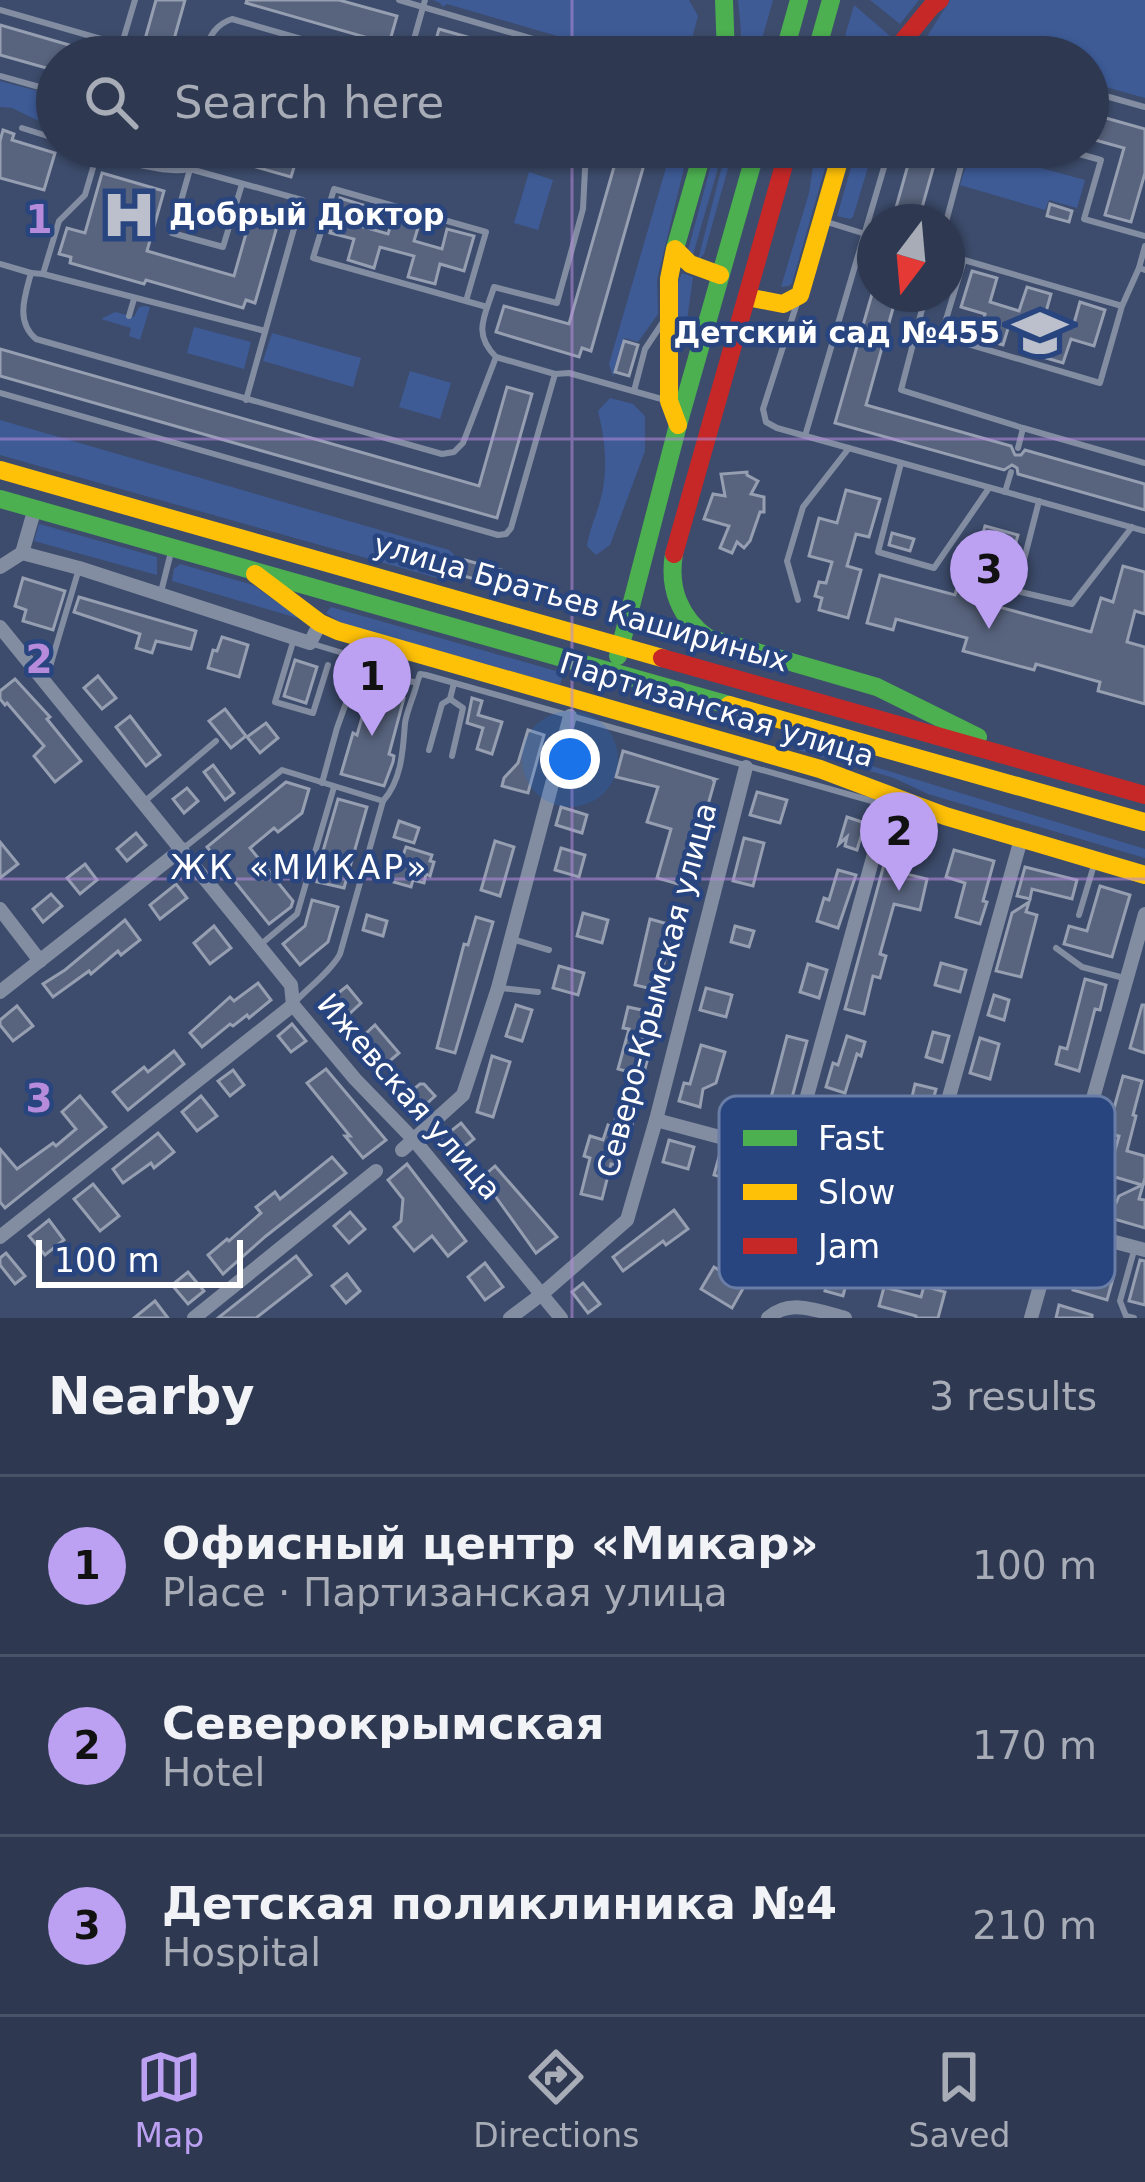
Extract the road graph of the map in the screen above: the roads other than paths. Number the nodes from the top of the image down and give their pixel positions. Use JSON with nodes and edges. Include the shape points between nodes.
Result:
{"nodes":[{"id":1,"x":135,"y":0,"type":"edge"},
{"id":2,"x":399,"y":0,"type":"edge"},
{"id":3,"x":724,"y":0,"type":"edge"},
{"id":4,"x":799,"y":0,"type":"edge"},
{"id":5,"x":831,"y":0,"type":"edge"},
{"id":6,"x":935,"y":2,"type":"edge"},
{"id":7,"x":424,"y":3,"type":"edge"},
{"id":8,"x":0,"y":10,"type":"edge"},
{"id":9,"x":91,"y":36,"type":"edge"},
{"id":10,"x":125,"y":36,"type":"edge"},
{"id":11,"x":210,"y":36,"type":"edge"},
{"id":12,"x":289,"y":36,"type":"edge"},
{"id":13,"x":415,"y":36,"type":"edge"},
{"id":14,"x":529,"y":36,"type":"edge"},
{"id":15,"x":728,"y":36,"type":"edge"},
{"id":16,"x":789,"y":36,"type":"edge"},
{"id":17,"x":821,"y":36,"type":"edge"},
{"id":18,"x":907,"y":36,"type":"edge"},
{"id":19,"x":0,"y":76,"type":"edge"},
{"id":20,"x":36,"y":86,"type":"edge"},
{"id":21,"x":1109,"y":97,"type":"edge"},
{"id":22,"x":1145,"y":107,"type":"edge"},
{"id":23,"x":22,"y":128,"type":"dead end"},
{"id":24,"x":36,"y":132,"type":"edge"},
{"id":25,"x":93,"y":168,"type":"edge"},
{"id":26,"x":157,"y":168,"type":"edge"},
{"id":27,"x":585,"y":168,"type":"edge"},
{"id":28,"x":698,"y":168,"type":"edge"},
{"id":29,"x":751,"y":168,"type":"edge"},
{"id":30,"x":783,"y":168,"type":"edge"},
{"id":31,"x":837,"y":168,"type":"edge"},
{"id":32,"x":884,"y":168,"type":"edge"},
{"id":33,"x":960,"y":168,"type":"edge"},
{"id":34,"x":1099,"y":168,"type":"edge"},
{"id":35,"x":190,"y":169,"type":"junction"},
{"id":36,"x":242,"y":184,"type":"junction"},
{"id":37,"x":874,"y":204,"type":"edge"},
{"id":38,"x":951,"y":204,"type":"edge"},
{"id":39,"x":821,"y":221,"type":"junction"},
{"id":40,"x":857,"y":232,"type":"edge"},
{"id":41,"x":1145,"y":236,"type":"edge"},
{"id":42,"x":1145,"y":246,"type":"edge"},
{"id":43,"x":675,"y":249,"type":"junction"},
{"id":44,"x":857,"y":261,"type":"edge"},
{"id":45,"x":0,"y":264,"type":"edge"},
{"id":46,"x":1142,"y":269,"type":"edge"},
{"id":47,"x":31,"y":273,"type":"junction"},
{"id":48,"x":44,"y":274,"type":"junction"},
{"id":49,"x":720,"y":275,"type":"junction"},
{"id":50,"x":800,"y":295,"type":"junction"},
{"id":51,"x":747,"y":297,"type":"junction"},
{"id":52,"x":134,"y":299,"type":"junction"},
{"id":53,"x":466,"y":301,"type":"junction"},
{"id":54,"x":1122,"y":306,"type":"junction"},
{"id":55,"x":488,"y":307,"type":"junction"},
{"id":56,"x":921,"y":312,"type":"edge"},
{"id":57,"x":668,"y":314,"type":"junction"},
{"id":58,"x":129,"y":316,"type":"dead end"},
{"id":59,"x":265,"y":332,"type":"junction"},
{"id":60,"x":496,"y":357,"type":"junction"},
{"id":61,"x":554,"y":374,"type":"junction"},
{"id":62,"x":634,"y":391,"type":"junction"},
{"id":63,"x":0,"y":393,"type":"edge"},
{"id":64,"x":246,"y":400,"type":"junction"},
{"id":65,"x":669,"y":401,"type":"junction"},
{"id":66,"x":678,"y":425,"type":"junction"},
{"id":67,"x":1023,"y":428,"type":"junction"},
{"id":68,"x":805,"y":436,"type":"junction"},
{"id":69,"x":849,"y":448,"type":"junction"},
{"id":70,"x":1018,"y":448,"type":"dead end"},
{"id":71,"x":901,"y":463,"type":"junction"},
{"id":72,"x":1145,"y":463,"type":"edge"},
{"id":73,"x":0,"y":470,"type":"edge"},
{"id":74,"x":1011,"y":472,"type":"dead end"},
{"id":75,"x":989,"y":488,"type":"junction"},
{"id":76,"x":1005,"y":492,"type":"junction"},
{"id":77,"x":0,"y":500,"type":"edge"},
{"id":78,"x":1039,"y":501,"type":"junction"},
{"id":79,"x":35,"y":508,"type":"junction"},
{"id":80,"x":1132,"y":527,"type":"junction"},
{"id":81,"x":1145,"y":531,"type":"edge"},
{"id":82,"x":172,"y":546,"type":"junction"},
{"id":83,"x":22,"y":553,"type":"junction"},
{"id":84,"x":0,"y":567,"type":"edge"},
{"id":85,"x":246,"y":567,"type":"junction"},
{"id":86,"x":79,"y":568,"type":"junction"},
{"id":87,"x":160,"y":595,"type":"junction"},
{"id":88,"x":798,"y":600,"type":"dead end"},
{"id":89,"x":0,"y":627,"type":"edge"},
{"id":90,"x":329,"y":627,"type":"junction"},
{"id":91,"x":302,"y":641,"type":"junction"},
{"id":92,"x":620,"y":646,"type":"junction"},
{"id":93,"x":328,"y":664,"type":"dead end"},
{"id":94,"x":359,"y":667,"type":"junction"},
{"id":95,"x":446,"y":671,"type":"junction"},
{"id":96,"x":614,"y":671,"type":"junction"},
{"id":97,"x":417,"y":683,"type":"junction"},
{"id":98,"x":454,"y":683,"type":"junction"},
{"id":99,"x":45,"y":684,"type":"junction"},
{"id":100,"x":450,"y":699,"type":"junction"},
{"id":101,"x":570,"y":716,"type":"junction"},
{"id":102,"x":643,"y":717,"type":"junction"},
{"id":103,"x":216,"y":741,"type":"dead end"},
{"id":104,"x":429,"y":750,"type":"dead end"},
{"id":105,"x":452,"y":756,"type":"dead end"},
{"id":106,"x":1027,"y":761,"type":"junction"},
{"id":107,"x":746,"y":767,"type":"junction"},
{"id":108,"x":322,"y":783,"type":"junction"},
{"id":109,"x":334,"y":787,"type":"junction"},
{"id":110,"x":1145,"y":794,"type":"edge"},
{"id":111,"x":145,"y":801,"type":"junction"},
{"id":112,"x":382,"y":801,"type":"junction"},
{"id":113,"x":888,"y":801,"type":"junction"},
{"id":114,"x":1145,"y":822,"type":"edge"},
{"id":115,"x":1021,"y":839,"type":"junction"},
{"id":116,"x":182,"y":849,"type":"junction"},
{"id":117,"x":1095,"y":861,"type":"junction"},
{"id":118,"x":1145,"y":875,"type":"edge"},
{"id":119,"x":0,"y":909,"type":"edge"},
{"id":120,"x":1145,"y":914,"type":"edge"},
{"id":121,"x":1079,"y":915,"type":"dead end"},
{"id":122,"x":509,"y":939,"type":"junction"},
{"id":123,"x":260,"y":945,"type":"junction"},
{"id":124,"x":1056,"y":948,"type":"dead end"},
{"id":125,"x":549,"y":950,"type":"dead end"},
{"id":126,"x":1139,"y":958,"type":"edge"},
{"id":127,"x":40,"y":961,"type":"junction"},
{"id":128,"x":1127,"y":979,"type":"junction"},
{"id":129,"x":498,"y":988,"type":"junction"},
{"id":130,"x":0,"y":992,"type":"edge"},
{"id":131,"x":538,"y":992,"type":"dead end"},
{"id":132,"x":293,"y":1005,"type":"junction"},
{"id":133,"x":807,"y":1096,"type":"edge"},
{"id":134,"x":949,"y":1096,"type":"edge"},
{"id":135,"x":1094,"y":1096,"type":"edge"},
{"id":136,"x":656,"y":1120,"type":"junction"},
{"id":137,"x":719,"y":1136,"type":"edge"},
{"id":138,"x":408,"y":1145,"type":"junction"},
{"id":139,"x":376,"y":1171,"type":"dead end"},
{"id":140,"x":0,"y":1237,"type":"edge"},
{"id":141,"x":1140,"y":1249,"type":"edge"},
{"id":142,"x":1039,"y":1288,"type":"edge"},
{"id":143,"x":542,"y":1294,"type":"junction"},
{"id":144,"x":1129,"y":1317,"type":"edge"},
{"id":145,"x":194,"y":1318,"type":"edge"},
{"id":146,"x":510,"y":1318,"type":"edge"},
{"id":147,"x":561,"y":1318,"type":"edge"},
{"id":148,"x":768,"y":1318,"type":"edge"},
{"id":149,"x":845,"y":1318,"type":"edge"},
{"id":150,"x":1031,"y":1318,"type":"edge"}],
"edges":[{"from":1,"to":10,"type":"lane"},
{"from":2,"to":7,"type":"lane"},
{"from":3,"to":15,"type":"main road"},
{"from":4,"to":16,"type":"main road"},
{"from":5,"to":17,"type":"main road"},
{"from":6,"to":18,"type":"main road"},
{"from":7,"to":13,"type":"lane"},
{"from":7,"to":14,"type":"lane"},
{"from":8,"to":9,"type":"lane"},
{"from":11,"to":12,"type":"lane","via":[[232,20]]},
{"from":19,"to":20,"type":"lane"},
{"from":21,"to":22,"type":"lane"},
{"from":23,"to":24,"type":"lane"},
{"from":25,"to":48,"type":"lane","via":[[79,204],[59,220]]},
{"from":26,"to":35,"type":"lane"},
{"from":27,"to":55,"type":"lane","via":[[583,209],[557,303],[494,287]]},
{"from":28,"to":43,"type":"main road"},
{"from":29,"to":49,"type":"main road"},
{"from":30,"to":51,"type":"main road"},
{"from":31,"to":39,"type":"main road"},
{"from":32,"to":37,"type":"lane"},
{"from":33,"to":38,"type":"lane"},
{"from":34,"to":41,"type":"lane","via":[[1084,219]]},
{"from":35,"to":36,"type":"lane"},
{"from":35,"to":36,"type":"lane","via":[[172,233],[224,247]]},
{"from":36,"to":59,"type":"lane","via":[[302,200]]},
{"from":39,"to":40,"type":"lane"},
{"from":39,"to":50,"type":"main road"},
{"from":42,"to":46,"type":"lane"},
{"from":43,"to":49,"type":"main road","via":[[683,262]]},
{"from":43,"to":57,"type":"main road"},
{"from":44,"to":68,"type":"lane"},
{"from":45,"to":47,"type":"lane"},
{"from":46,"to":54,"type":"lane"},
{"from":47,"to":48,"type":"lane"},
{"from":47,"to":64,"type":"lane","via":[[22,309],[36,339]]},
{"from":48,"to":52,"type":"lane"},
{"from":49,"to":66,"type":"main road"},
{"from":50,"to":51,"type":"main road","via":[[783,304]]},
{"from":50,"to":68,"type":"lane","via":[[764,409],[766,422]]},
{"from":51,"to":106,"type":"main road","via":[[672,560],[681,610],[718,643],[877,687]]},
{"from":52,"to":58,"type":"lane"},
{"from":52,"to":59,"type":"lane"},
{"from":53,"to":53,"type":"lane","via":[[486,232],[334,189],[313,258]]},
{"from":53,"to":55,"type":"lane"},
{"from":54,"to":54,"type":"lane","via":[[964,260],[940,336],[1100,383]]},
{"from":55,"to":60,"type":"lane","via":[[481,329]]},
{"from":56,"to":67,"type":"lane","via":[[901,390]]},
{"from":57,"to":62,"type":"lane","via":[[645,350]]},
{"from":57,"to":65,"type":"main road"},
{"from":59,"to":64,"type":"lane"},
{"from":60,"to":61,"type":"lane"},
{"from":60,"to":64,"type":"lane","via":[[454,452]]},
{"from":61,"to":62,"type":"lane"},
{"from":61,"to":63,"type":"lane","via":[[511,528],[498,535]]},
{"from":62,"to":65,"type":"lane"},
{"from":65,"to":66,"type":"main road"},
{"from":66,"to":92,"type":"main road"},
{"from":67,"to":70,"type":"lane"},
{"from":67,"to":72,"type":"lane"},
{"from":68,"to":69,"type":"lane"},
{"from":69,"to":71,"type":"lane"},
{"from":69,"to":88,"type":"lane","via":[[802,507],[787,561]]},
{"from":71,"to":75,"type":"lane"},
{"from":71,"to":75,"type":"lane","via":[[878,552],[934,568]]},
{"from":73,"to":92,"type":"main road","name":"улица Братьев Кашириных"},
{"from":74,"to":76,"type":"lane"},
{"from":75,"to":76,"type":"lane"},
{"from":76,"to":78,"type":"lane"},
{"from":77,"to":79,"type":"main road","name":"улица Братьев Кашириных"},
{"from":78,"to":80,"type":"lane"},
{"from":78,"to":80,"type":"lane","via":[[1016,590],[1072,604]]},
{"from":79,"to":82,"type":"main road","name":"улица Братьев Кашириных"},
{"from":79,"to":83,"type":"street"},
{"from":80,"to":81,"type":"lane"},
{"from":82,"to":85,"type":"main road","name":"улица Братьев Кашириных"},
{"from":82,"to":87,"type":"lane"},
{"from":83,"to":84,"type":"street"},
{"from":83,"to":86,"type":"street"},
{"from":85,"to":90,"type":"main road"},
{"from":85,"to":96,"type":"main road","name":"улица Братьев Кашириных"},
{"from":86,"to":87,"type":"street"},
{"from":86,"to":99,"type":"lane"},
{"from":87,"to":91,"type":"street"},
{"from":89,"to":99,"type":"street","name":"Ижевская улица"},
{"from":90,"to":91,"type":"street"},
{"from":90,"to":95,"type":"main road","name":"Партизанская улица"},
{"from":91,"to":93,"type":"lane","via":[[275,702],[313,713]]},
{"from":91,"to":94,"type":"lane","via":[[356,657]]},
{"from":92,"to":96,"type":"main road"},
{"from":92,"to":106,"type":"main road","name":"улица Братьев Кашириных"},
{"from":94,"to":97,"type":"lane"},
{"from":94,"to":108,"type":"lane"},
{"from":95,"to":97,"type":"lane","via":[[420,674]]},
{"from":95,"to":98,"type":"lane"},
{"from":95,"to":102,"type":"main road","name":"Партизанская улица"},
{"from":96,"to":102,"type":"main road","via":[[623,699]]},
{"from":96,"to":114,"type":"main road","name":"улица Братьев Кашириных"},
{"from":97,"to":112,"type":"lane","via":[[392,790]]},
{"from":98,"to":100,"type":"lane"},
{"from":98,"to":101,"type":"lane"},
{"from":99,"to":111,"type":"street","name":"Ижевская улица"},
{"from":100,"to":104,"type":"lane"},
{"from":100,"to":105,"type":"lane","via":[[463,708]]},
{"from":101,"to":107,"type":"lane"},
{"from":101,"to":122,"type":"street"},
{"from":102,"to":113,"type":"main road","name":"Партизанская улица","via":[[820,769]]},
{"from":103,"to":111,"type":"lane"},
{"from":106,"to":110,"type":"main road","name":"улица Братьев Кашириных"},
{"from":107,"to":113,"type":"lane"},
{"from":107,"to":136,"type":"street","name":"Северо-Крымская улица"},
{"from":108,"to":109,"type":"lane"},
{"from":108,"to":116,"type":"lane","via":[[282,770]]},
{"from":109,"to":112,"type":"lane"},
{"from":109,"to":123,"type":"lane","via":[[297,914]]},
{"from":111,"to":116,"type":"street","name":"Ижевская улица"},
{"from":112,"to":132,"type":"lane","via":[[340,954]]},
{"from":113,"to":115,"type":"main road","name":"Партизанская улица"},
{"from":113,"to":133,"type":"street"},
{"from":115,"to":117,"type":"main road","name":"Партизанская улица"},
{"from":115,"to":134,"type":"street"},
{"from":116,"to":123,"type":"street","name":"Ижевская улица"},
{"from":116,"to":127,"type":"street"},
{"from":117,"to":118,"type":"main road","name":"Партизанская улица"},
{"from":117,"to":121,"type":"lane"},
{"from":119,"to":127,"type":"street"},
{"from":120,"to":126,"type":"street"},
{"from":122,"to":125,"type":"lane"},
{"from":122,"to":129,"type":"street"},
{"from":123,"to":132,"type":"street","name":"Ижевская улица","via":[[291,985]]},
{"from":124,"to":128,"type":"lane","via":[[1082,967]]},
{"from":126,"to":128,"type":"street"},
{"from":127,"to":130,"type":"street"},
{"from":128,"to":135,"type":"street"},
{"from":129,"to":131,"type":"lane"},
{"from":129,"to":138,"type":"street","via":[[463,1095]]},
{"from":132,"to":138,"type":"street","name":"Ижевская улица"},
{"from":132,"to":140,"type":"street"},
{"from":136,"to":137,"type":"street"},
{"from":136,"to":143,"type":"street","name":"Северо-Крымская улица","via":[[627,1220]]},
{"from":138,"to":143,"type":"street","name":"Ижевская улица"},
{"from":139,"to":145,"type":"street"},
{"from":141,"to":144,"type":"lane","via":[[1120,1301]]},
{"from":142,"to":150,"type":"street"},
{"from":143,"to":146,"type":"street","name":"Северо-Крымская улица"},
{"from":143,"to":147,"type":"street","name":"Ижевская улица"},
{"from":148,"to":149,"type":"street","via":[[779,1308],[801,1307]]}]}
